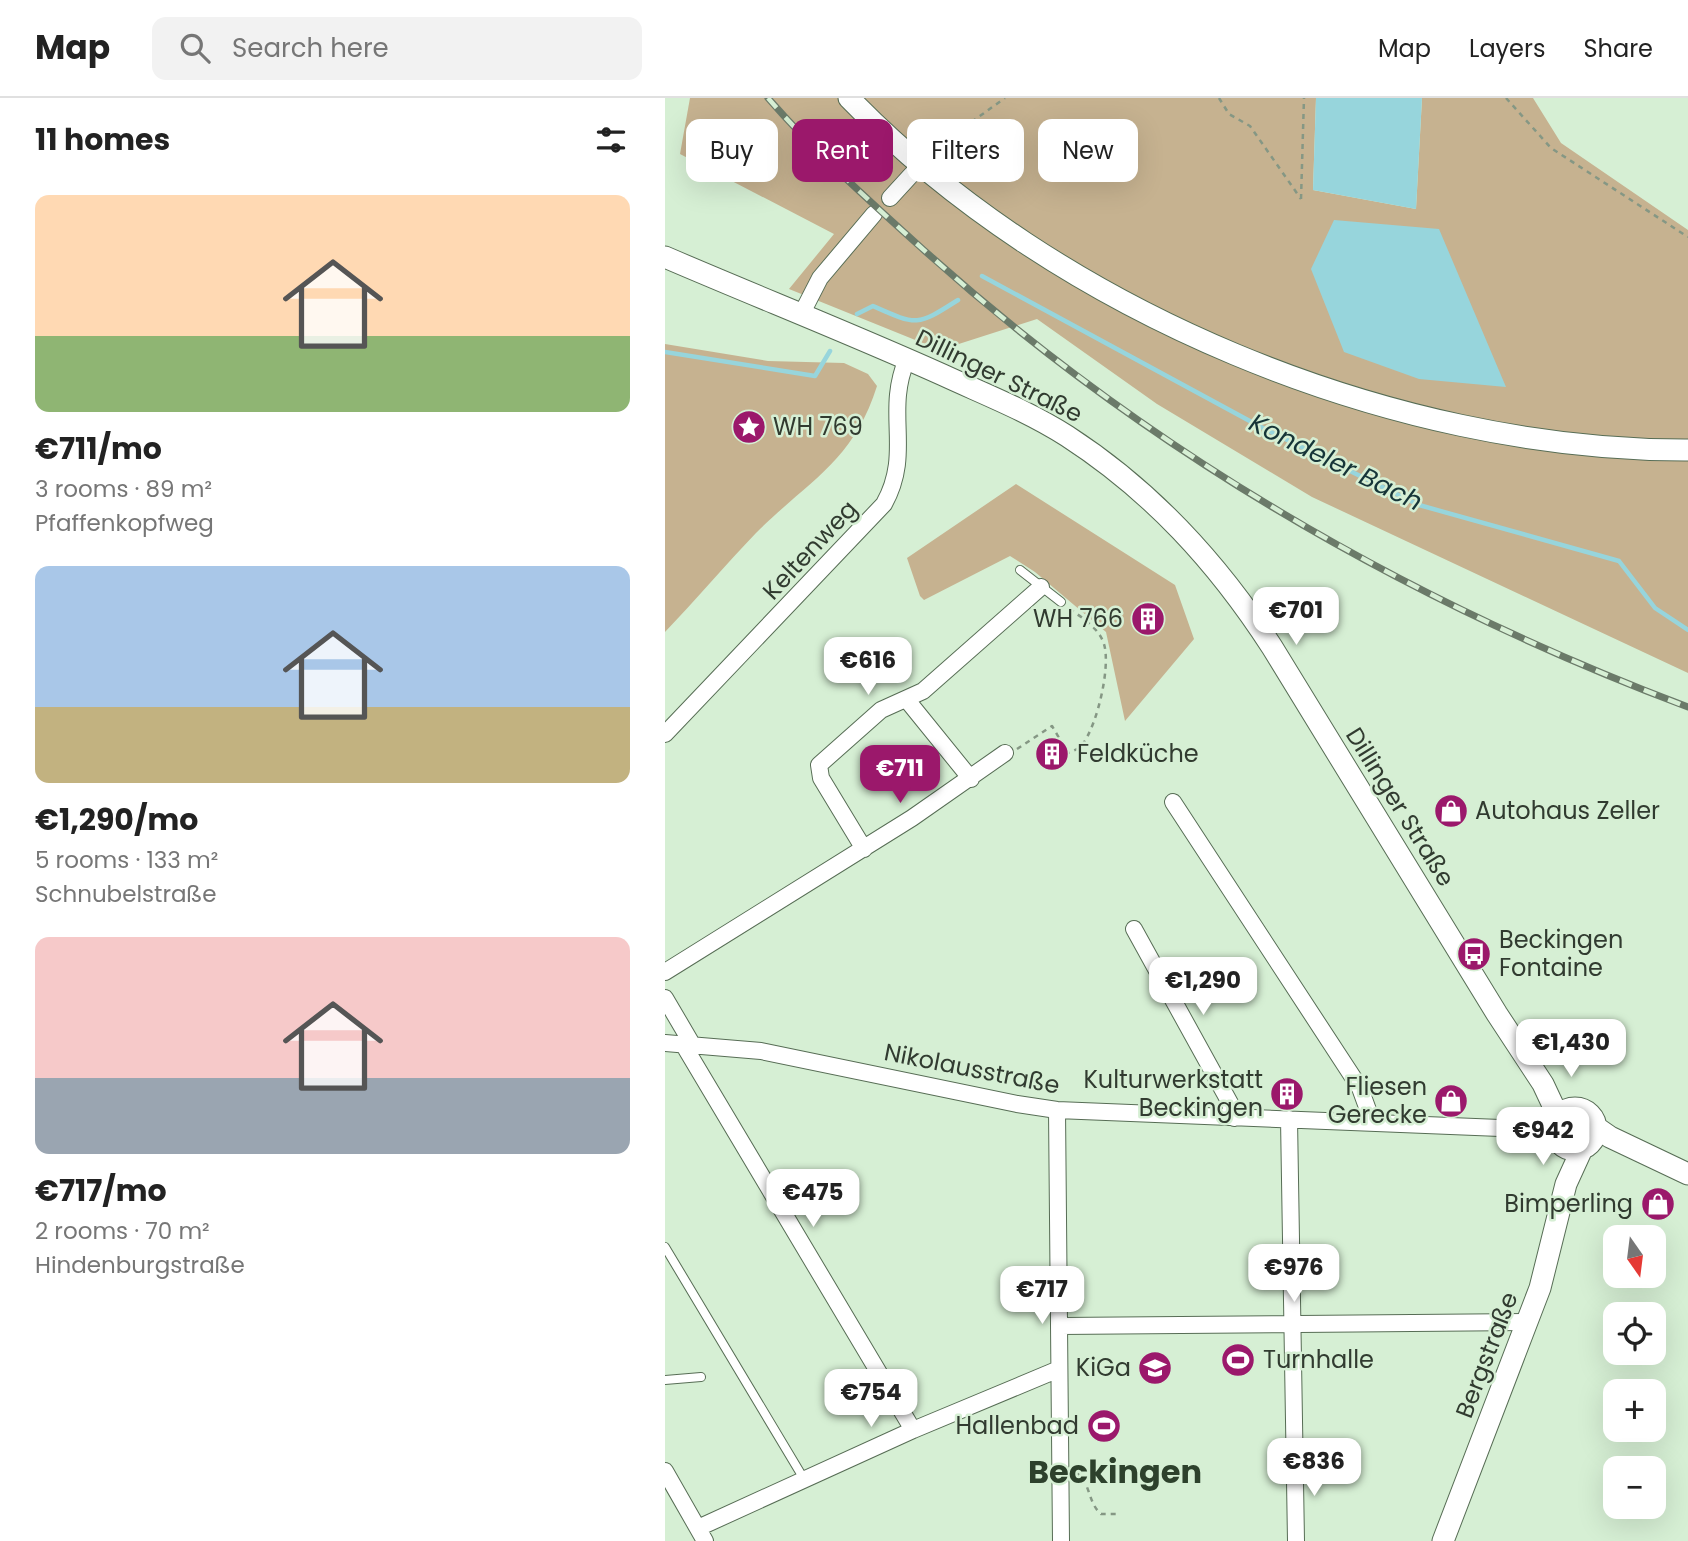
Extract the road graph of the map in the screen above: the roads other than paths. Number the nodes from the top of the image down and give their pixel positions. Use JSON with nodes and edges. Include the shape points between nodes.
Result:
{"nodes":[{"id":1,"x":849,"y":98,"type":"edge"},
{"id":2,"x":907,"y":179,"type":"edge"},
{"id":3,"x":890,"y":198,"type":"dead end"},
{"id":4,"x":874,"y":214,"type":"dead end"},
{"id":5,"x":665,"y":257,"type":"edge"},
{"id":6,"x":801,"y":315,"type":"junction"},
{"id":7,"x":907,"y":359,"type":"junction"},
{"id":8,"x":1688,"y":450,"type":"edge"},
{"id":9,"x":1020,"y":570,"type":"dead end"},
{"id":10,"x":1041,"y":587,"type":"junction"},
{"id":11,"x":1062,"y":602,"type":"road end"},
{"id":12,"x":907,"y":699,"type":"junction"},
{"id":13,"x":665,"y":734,"type":"edge"},
{"id":14,"x":1005,"y":753,"type":"road end"},
{"id":15,"x":971,"y":779,"type":"junction"},
{"id":16,"x":1173,"y":802,"type":"dead end"},
{"id":17,"x":864,"y":849,"type":"junction"},
{"id":18,"x":1134,"y":929,"type":"dead end"},
{"id":19,"x":665,"y":972,"type":"edge"},
{"id":20,"x":665,"y":998,"type":"edge"},
{"id":21,"x":665,"y":1043,"type":"edge"},
{"id":22,"x":687,"y":1044,"type":"junction"},
{"id":23,"x":1058,"y":1110,"type":"junction"},
{"id":24,"x":1234,"y":1118,"type":"junction"},
{"id":25,"x":1289,"y":1119,"type":"junction"},
{"id":26,"x":1372,"y":1121,"type":"junction"},
{"id":27,"x":1572,"y":1131,"type":"junction"},
{"id":28,"x":1688,"y":1174,"type":"edge"},
{"id":29,"x":665,"y":1247,"type":"edge"},
{"id":30,"x":1528,"y":1322,"type":"junction"},
{"id":31,"x":1293,"y":1323,"type":"junction"},
{"id":32,"x":1060,"y":1326,"type":"junction"},
{"id":33,"x":1059,"y":1369,"type":"junction"},
{"id":34,"x":701,"y":1377,"type":"dead end"},
{"id":35,"x":665,"y":1380,"type":"edge"},
{"id":36,"x":913,"y":1430,"type":"junction"},
{"id":37,"x":665,"y":1471,"type":"edge"},
{"id":38,"x":804,"y":1479,"type":"junction"},
{"id":39,"x":701,"y":1535,"type":"edge"},
{"id":40,"x":1061,"y":1541,"type":"edge"},
{"id":41,"x":1296,"y":1541,"type":"edge"},
{"id":42,"x":1443,"y":1541,"type":"edge"}],
"edges":[{"from":1,"to":8,"type":"street","via":[[920,164],[1016,236],[1129,304],[1250,360],[1328,389],[1469,425],[1604,445]]},
{"from":2,"to":3,"type":"street"},
{"from":4,"to":6,"type":"street","via":[[820,278]]},
{"from":5,"to":6,"type":"street","name":"Dillinger Straße"},
{"from":6,"to":7,"type":"street","name":"Dillinger Straße"},
{"from":7,"to":13,"type":"street","name":"Keltenweg","via":[[896,395],[898,471],[884,505]]},
{"from":7,"to":27,"type":"street","name":"Dillinger Straße","via":[[1065,435],[1147,496],[1215,566],[1272,647]]},
{"from":9,"to":10,"type":"lane"},
{"from":10,"to":11,"type":"lane"},
{"from":10,"to":12,"type":"street","via":[[923,691]]},
{"from":12,"to":15,"type":"street"},
{"from":12,"to":17,"type":"street","via":[[881,710],[819,765],[821,778]]},
{"from":14,"to":15,"type":"street"},
{"from":15,"to":17,"type":"street"},
{"from":16,"to":26,"type":"street","via":[[1360,1088]]},
{"from":17,"to":19,"type":"street"},
{"from":18,"to":24,"type":"street"},
{"from":20,"to":22,"type":"street"},
{"from":21,"to":22,"type":"street","name":"Nikolausstraße"},
{"from":22,"to":23,"type":"street","name":"Nikolausstraße","via":[[761,1051]]},
{"from":22,"to":36,"type":"street"},
{"from":23,"to":24,"type":"street","name":"Nikolausstraße"},
{"from":23,"to":32,"type":"street"},
{"from":24,"to":25,"type":"street","name":"Nikolausstraße"},
{"from":25,"to":26,"type":"street","name":"Nikolausstraße"},
{"from":25,"to":31,"type":"street"},
{"from":26,"to":27,"type":"street","name":"Nikolausstraße"},
{"from":27,"to":28,"type":"street","name":"Dillinger Straße","via":[[1610,1137]]},
{"from":27,"to":30,"type":"street","name":"Bergstraße","via":[[1551,1251]]},
{"from":29,"to":38,"type":"lane"},
{"from":30,"to":31,"type":"street"},
{"from":30,"to":42,"type":"street","name":"Bergstraße"},
{"from":31,"to":32,"type":"street"},
{"from":31,"to":41,"type":"street"},
{"from":32,"to":33,"type":"street"},
{"from":33,"to":36,"type":"street"},
{"from":33,"to":40,"type":"street"},
{"from":34,"to":35,"type":"lane"},
{"from":36,"to":38,"type":"street"},
{"from":37,"to":39,"type":"street"},
{"from":38,"to":39,"type":"street"}]}
